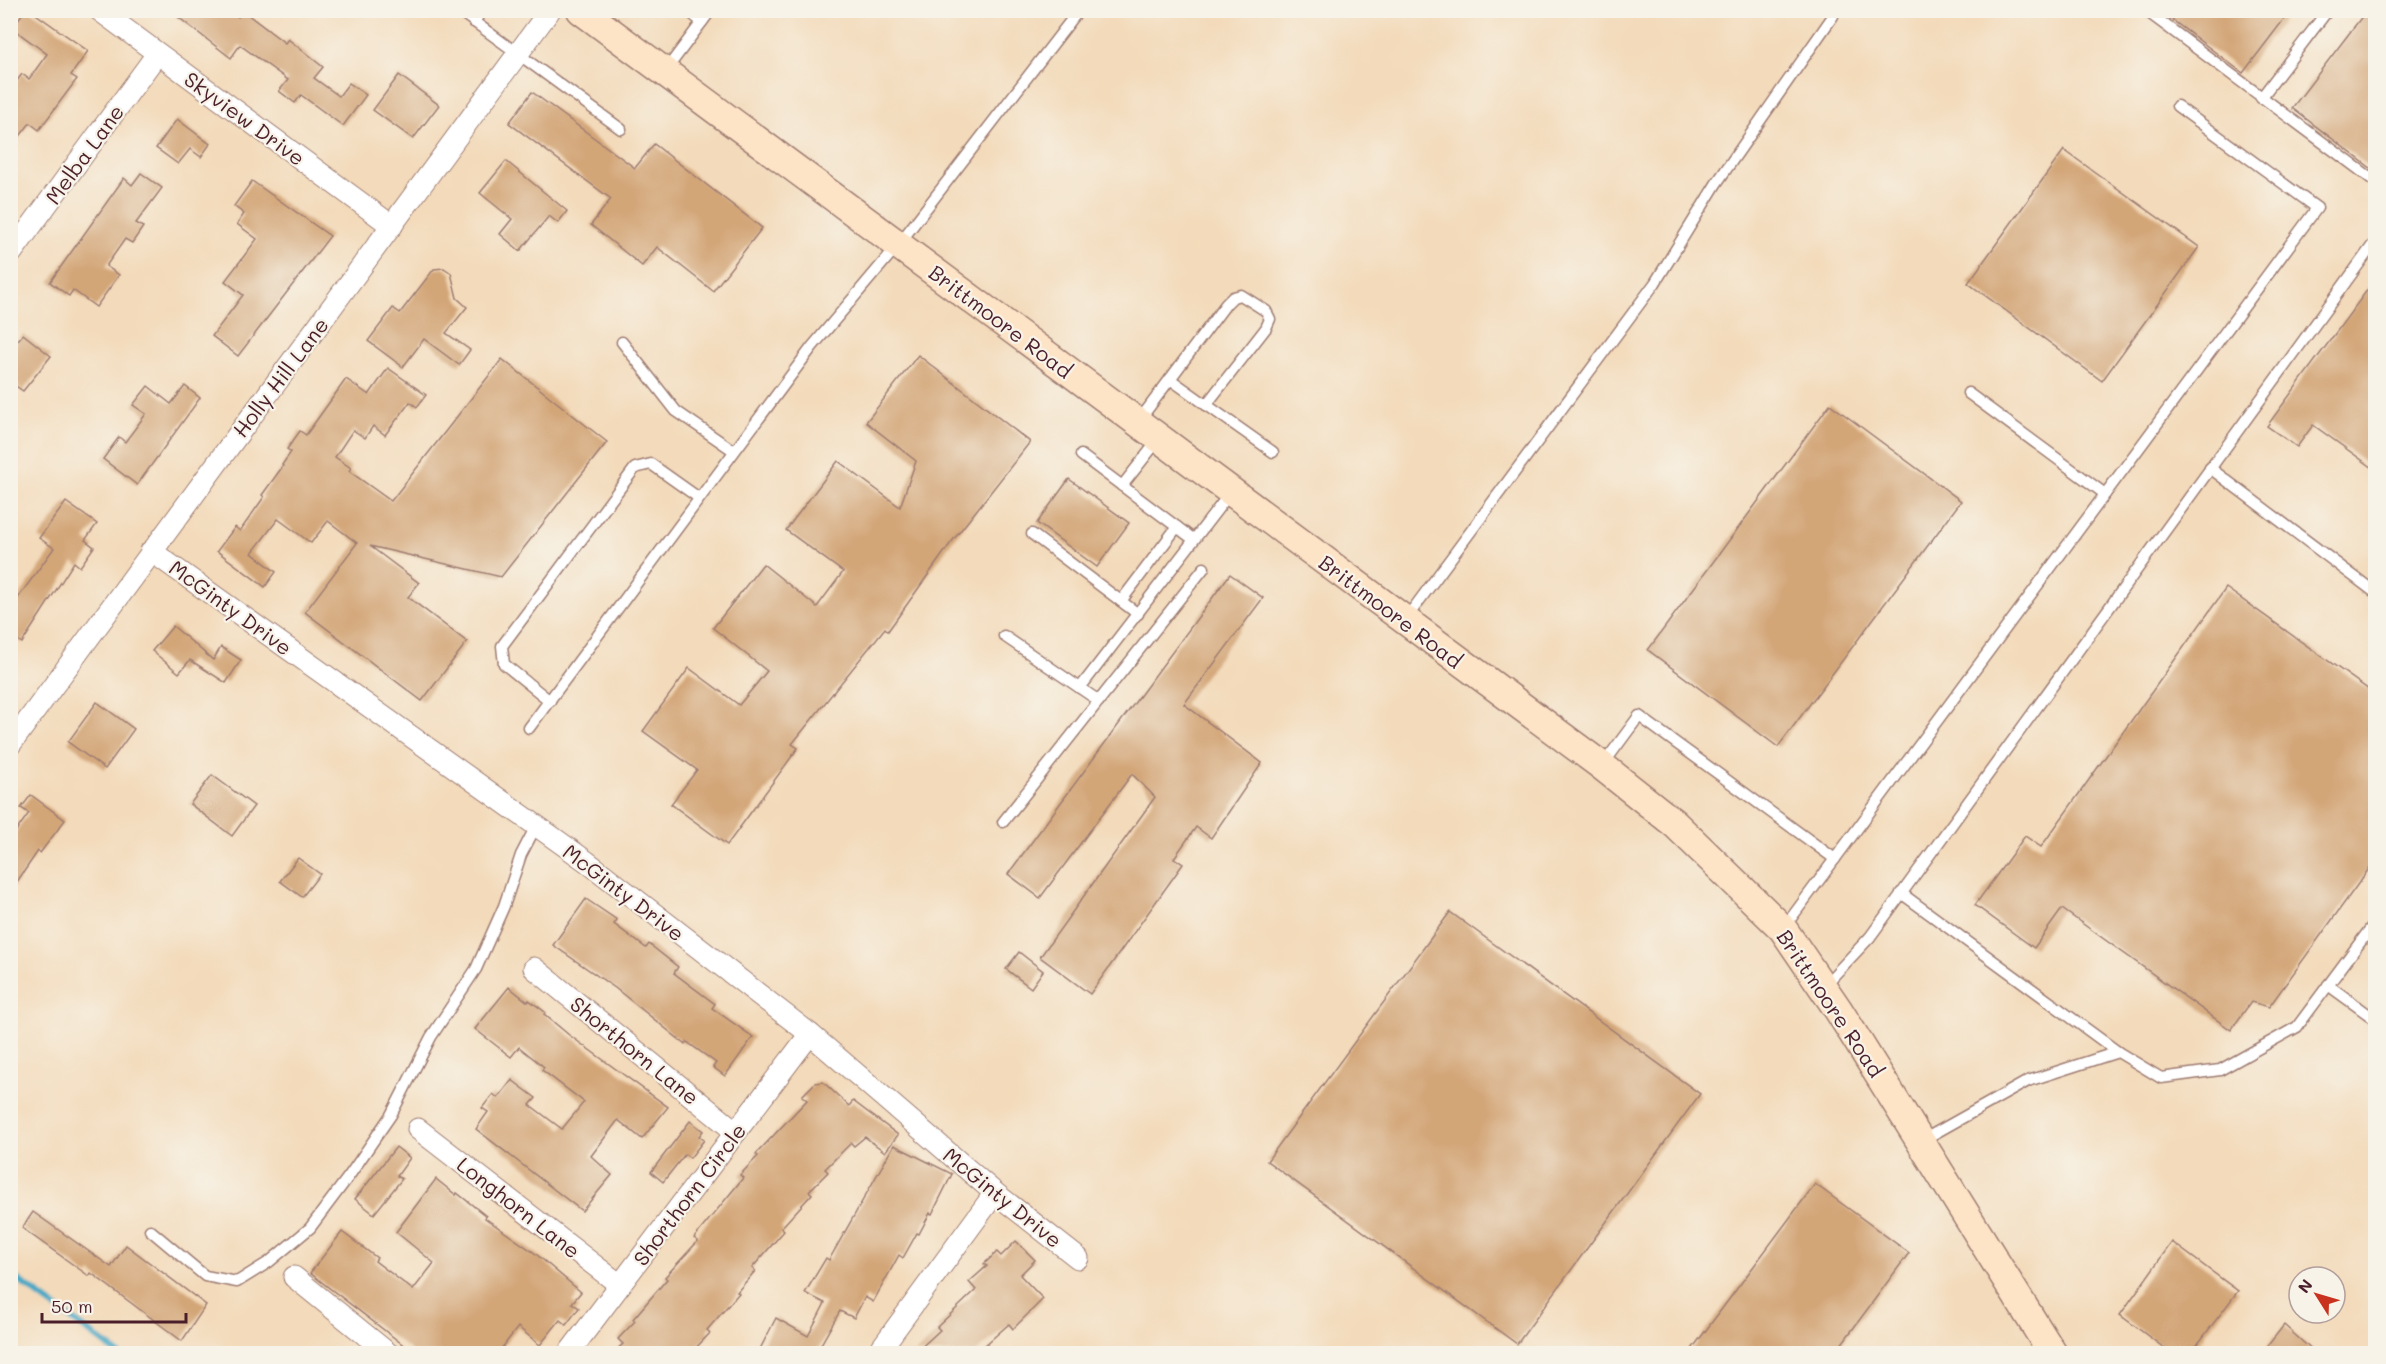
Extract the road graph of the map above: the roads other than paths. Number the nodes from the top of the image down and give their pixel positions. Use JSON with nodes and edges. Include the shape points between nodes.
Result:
{"nodes":[{"id":1,"x":99,"y":10,"type":"edge"},
{"id":2,"x":458,"y":10,"type":"edge"},
{"id":3,"x":482,"y":10,"type":"edge"},
{"id":4,"x":550,"y":10,"type":"edge"},
{"id":5,"x":581,"y":10,"type":"edge"},
{"id":6,"x":687,"y":10,"type":"edge"},
{"id":7,"x":711,"y":10,"type":"edge"},
{"id":8,"x":1079,"y":10,"type":"edge"},
{"id":9,"x":2145,"y":10,"type":"edge"},
{"id":10,"x":2328,"y":10,"type":"edge"},
{"id":11,"x":1833,"y":16,"type":"dead end"},
{"id":12,"x":474,"y":22,"type":"junction"},
{"id":13,"x":702,"y":22,"type":"junction"},
{"id":14,"x":157,"y":54,"type":"junction"},
{"id":15,"x":518,"y":55,"type":"junction"},
{"id":16,"x":664,"y":72,"type":"junction"},
{"id":17,"x":2261,"y":98,"type":"junction"},
{"id":18,"x":2177,"y":106,"type":"dead end"},
{"id":19,"x":621,"y":129,"type":"dead end"},
{"id":20,"x":2376,"y":182,"type":"edge"},
{"id":21,"x":392,"y":226,"type":"junction"},
{"id":22,"x":898,"y":246,"type":"junction"},
{"id":23,"x":2372,"y":246,"type":"dead end"},
{"id":24,"x":10,"y":255,"type":"edge"},
{"id":25,"x":622,"y":342,"type":"dead end"},
{"id":26,"x":1170,"y":379,"type":"junction"},
{"id":27,"x":1968,"y":393,"type":"dead end"},
{"id":28,"x":1206,"y":405,"type":"junction"},
{"id":29,"x":1148,"y":431,"type":"junction"},
{"id":30,"x":734,"y":451,"type":"junction"},
{"id":31,"x":1273,"y":452,"type":"dead end"},
{"id":32,"x":1081,"y":455,"type":"dead end"},
{"id":33,"x":2210,"y":468,"type":"junction"},
{"id":34,"x":1122,"y":486,"type":"junction"},
{"id":35,"x":1231,"y":491,"type":"junction"},
{"id":36,"x":2105,"y":494,"type":"junction"},
{"id":37,"x":699,"y":498,"type":"junction"},
{"id":38,"x":1177,"y":527,"type":"junction"},
{"id":39,"x":1032,"y":534,"type":"dead end"},
{"id":40,"x":1194,"y":539,"type":"junction"},
{"id":41,"x":152,"y":550,"type":"junction"},
{"id":42,"x":1204,"y":568,"type":"dead end"},
{"id":43,"x":2376,"y":593,"type":"edge"},
{"id":44,"x":1121,"y":601,"type":"junction"},
{"id":45,"x":1138,"y":614,"type":"junction"},
{"id":46,"x":1404,"y":620,"type":"junction"},
{"id":47,"x":1004,"y":636,"type":"dead end"},
{"id":48,"x":1080,"y":688,"type":"junction"},
{"id":49,"x":550,"y":701,"type":"junction"},
{"id":50,"x":1099,"y":701,"type":"junction"},
{"id":51,"x":529,"y":728,"type":"dead end"},
{"id":52,"x":10,"y":745,"type":"edge"},
{"id":53,"x":1602,"y":766,"type":"junction"},
{"id":54,"x":1003,"y":822,"type":"dead end"},
{"id":55,"x":536,"y":826,"type":"junction"},
{"id":56,"x":1836,"y":859,"type":"junction"},
{"id":57,"x":1901,"y":894,"type":"junction"},
{"id":58,"x":2376,"y":921,"type":"edge"},
{"id":59,"x":1783,"y":929,"type":"junction"},
{"id":60,"x":534,"y":968,"type":"dead end"},
{"id":61,"x":2328,"y":986,"type":"junction"},
{"id":62,"x":1823,"y":988,"type":"junction"},
{"id":63,"x":2376,"y":1020,"type":"edge"},
{"id":64,"x":810,"y":1034,"type":"junction"},
{"id":65,"x":2118,"y":1052,"type":"junction"},
{"id":66,"x":418,"y":1129,"type":"dead end"},
{"id":67,"x":736,"y":1132,"type":"junction"},
{"id":68,"x":1920,"y":1141,"type":"junction"},
{"id":69,"x":995,"y":1193,"type":"junction"},
{"id":70,"x":150,"y":1230,"type":"dead end"},
{"id":71,"x":1078,"y":1258,"type":"dead end"},
{"id":72,"x":294,"y":1277,"type":"dead end"},
{"id":73,"x":620,"y":1285,"type":"junction"},
{"id":74,"x":389,"y":1353,"type":"edge"},
{"id":75,"x":568,"y":1353,"type":"edge"},
{"id":76,"x":877,"y":1353,"type":"edge"},
{"id":77,"x":2052,"y":1353,"type":"edge"}],
"edges":[{"from":1,"to":14,"type":"street","name":"Skyview Drive"},
{"from":2,"to":12,"type":"lane"},
{"from":3,"to":12,"type":"lane"},
{"from":4,"to":15,"type":"street","name":"Holly Hill Lane"},
{"from":5,"to":16,"type":"main road","name":"Brittmoore Road"},
{"from":6,"to":13,"type":"lane"},
{"from":7,"to":13,"type":"lane"},
{"from":8,"to":22,"type":"lane"},
{"from":9,"to":17,"type":"lane"},
{"from":10,"to":17,"type":"lane"},
{"from":11,"to":46,"type":"lane","via":[[1716,184],[1655,283]]},
{"from":12,"to":15,"type":"lane"},
{"from":13,"to":16,"type":"lane"},
{"from":14,"to":21,"type":"street","name":"Skyview Drive"},
{"from":14,"to":24,"type":"street","name":"Melba Lane"},
{"from":15,"to":19,"type":"lane"},
{"from":15,"to":21,"type":"street","name":"Holly Hill Lane"},
{"from":16,"to":22,"type":"main road","name":"Brittmoore Road"},
{"from":17,"to":20,"type":"lane"},
{"from":18,"to":36,"type":"lane","via":[[2316,208]]},
{"from":21,"to":41,"type":"street","name":"Holly Hill Lane"},
{"from":22,"to":29,"type":"main road","name":"Brittmoore Road"},
{"from":22,"to":30,"type":"lane","via":[[812,347]]},
{"from":23,"to":33,"type":"lane"},
{"from":25,"to":30,"type":"lane","via":[[676,411]]},
{"from":26,"to":28,"type":"lane"},
{"from":26,"to":28,"type":"lane","via":[[1233,297],[1241,295],[1266,311],[1270,319],[1266,328]]},
{"from":26,"to":29,"type":"lane"},
{"from":27,"to":36,"type":"lane"},
{"from":28,"to":31,"type":"lane"},
{"from":29,"to":34,"type":"lane"},
{"from":29,"to":35,"type":"main road","name":"Brittmoore Road"},
{"from":30,"to":37,"type":"lane"},
{"from":32,"to":34,"type":"lane"},
{"from":33,"to":43,"type":"lane"},
{"from":33,"to":57,"type":"lane"},
{"from":34,"to":38,"type":"lane"},
{"from":35,"to":40,"type":"lane"},
{"from":35,"to":46,"type":"main road","name":"Brittmoore Road"},
{"from":36,"to":56,"type":"lane"},
{"from":37,"to":49,"type":"lane"},
{"from":37,"to":49,"type":"lane","via":[[651,464],[635,468],[502,646],[504,664]]},
{"from":38,"to":40,"type":"lane"},
{"from":38,"to":44,"type":"lane"},
{"from":39,"to":44,"type":"lane"},
{"from":40,"to":45,"type":"lane"},
{"from":41,"to":52,"type":"street","name":"Holly Hill Lane"},
{"from":41,"to":55,"type":"street","name":"McGinty Drive"},
{"from":42,"to":50,"type":"lane"},
{"from":44,"to":45,"type":"lane"},
{"from":45,"to":48,"type":"lane"},
{"from":46,"to":53,"type":"main road","name":"Brittmoore Road"},
{"from":47,"to":48,"type":"lane"},
{"from":48,"to":50,"type":"lane"},
{"from":49,"to":51,"type":"lane"},
{"from":50,"to":54,"type":"lane"},
{"from":53,"to":56,"type":"lane","via":[[1639,716]]},
{"from":53,"to":59,"type":"main road","name":"Brittmoore Road","via":[[1675,824]]},
{"from":55,"to":64,"type":"street","name":"McGinty Drive"},
{"from":55,"to":70,"type":"lane","via":[[476,969],[430,1037],[391,1115],[310,1228],[237,1282],[205,1276]]},
{"from":56,"to":59,"type":"lane"},
{"from":57,"to":62,"type":"lane","via":[[1870,937]]},
{"from":57,"to":65,"type":"lane"},
{"from":58,"to":61,"type":"lane"},
{"from":59,"to":62,"type":"main road","name":"Brittmoore Road"},
{"from":60,"to":67,"type":"street","name":"Shorthorn Lane"},
{"from":61,"to":63,"type":"lane"},
{"from":61,"to":65,"type":"lane","via":[[2297,1027],[2220,1070],[2161,1078]]},
{"from":62,"to":68,"type":"main road","name":"Brittmoore Road"},
{"from":64,"to":67,"type":"street","name":"Shorthorn Circle"},
{"from":64,"to":69,"type":"street","name":"McGinty Drive"},
{"from":65,"to":68,"type":"lane","via":[[2028,1081]]},
{"from":66,"to":73,"type":"street","name":"Longhorn Lane"},
{"from":67,"to":73,"type":"street","name":"Shorthorn Circle"},
{"from":68,"to":77,"type":"main road","name":"Brittmoore Road"},
{"from":69,"to":71,"type":"street","name":"McGinty Drive"},
{"from":69,"to":76,"type":"street"},
{"from":72,"to":74,"type":"street"},
{"from":73,"to":75,"type":"street","name":"Shorthorn Circle"}]}
